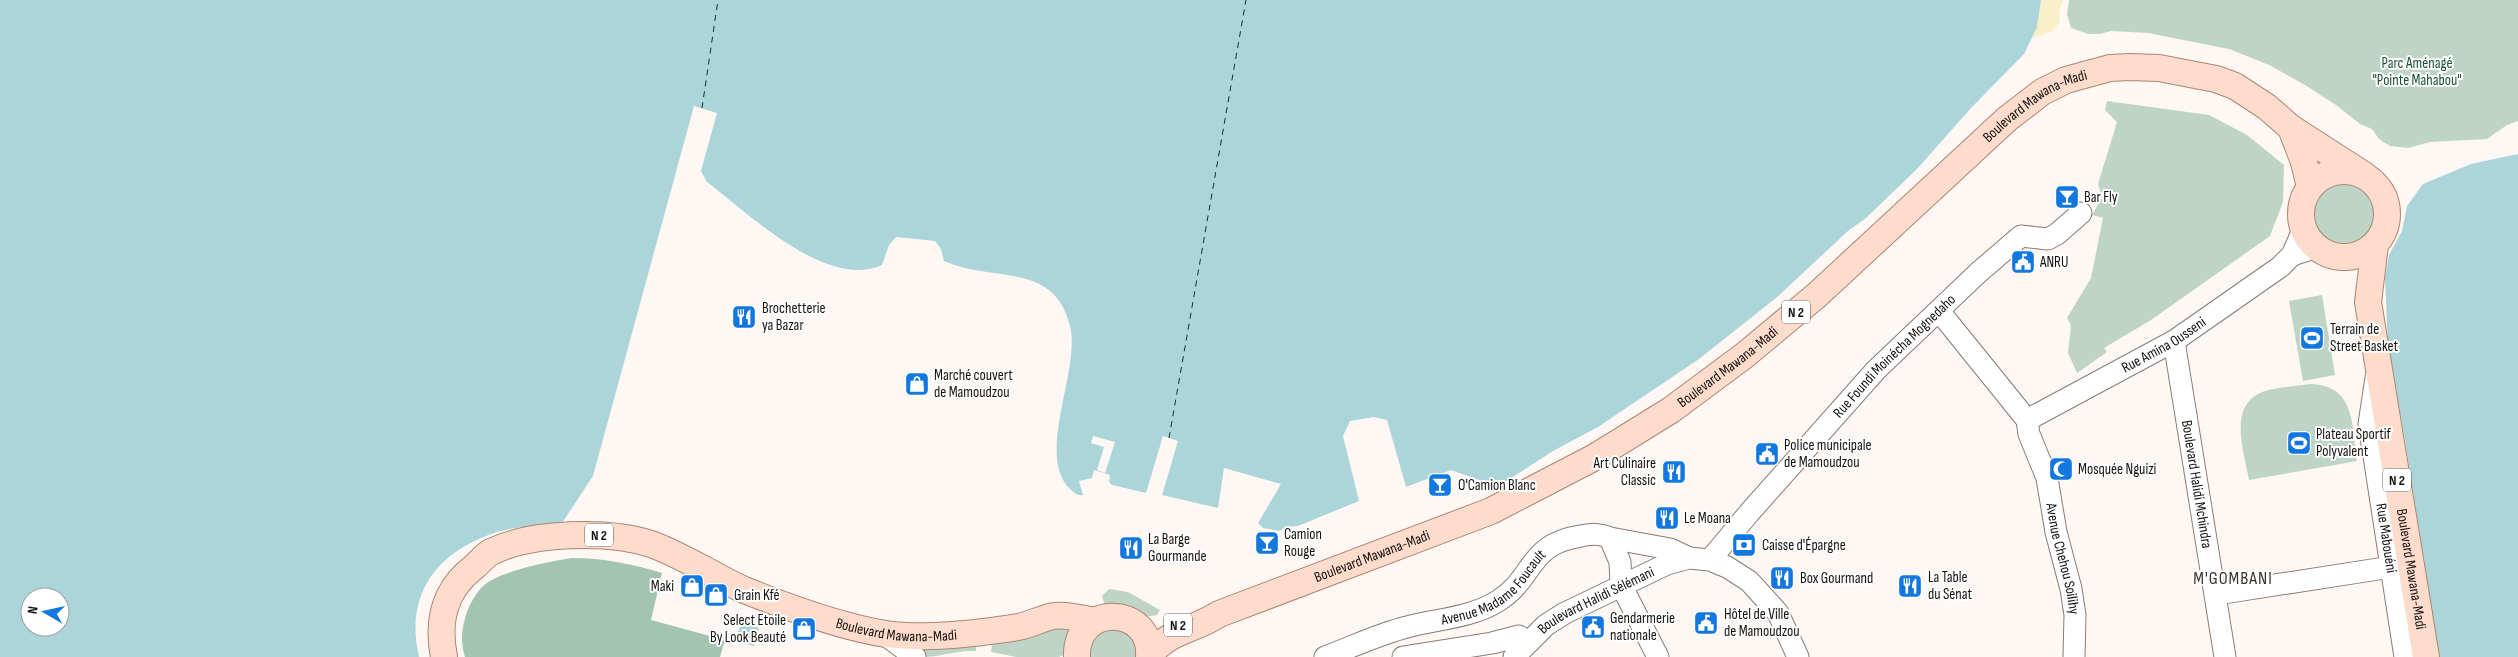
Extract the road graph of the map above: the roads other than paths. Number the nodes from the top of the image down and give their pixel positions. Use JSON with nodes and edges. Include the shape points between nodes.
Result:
{"nodes":[{"id":1,"x":2291,"y":128,"type":"junction"},
{"id":2,"x":2364,"y":175,"type":"junction"},
{"id":3,"x":2310,"y":187,"type":"junction"},
{"id":4,"x":2081,"y":213,"type":"dead end"},
{"id":5,"x":2310,"y":238,"type":"junction"},
{"id":6,"x":2375,"y":245,"type":"junction"},
{"id":7,"x":2342,"y":257,"type":"junction"},
{"id":8,"x":2368,"y":302,"type":"junction"},
{"id":9,"x":1939,"y":311,"type":"junction"},
{"id":10,"x":2174,"y":342,"type":"junction"},
{"id":11,"x":2378,"y":360,"type":"junction"},
{"id":12,"x":2028,"y":427,"type":"junction"},
{"id":13,"x":1610,"y":538,"type":"junction"},
{"id":14,"x":1689,"y":558,"type":"junction"},
{"id":15,"x":1710,"y":560,"type":"junction"},
{"id":16,"x":2391,"y":567,"type":"junction"},
{"id":17,"x":1621,"y":585,"type":"junction"},
{"id":18,"x":2217,"y":594,"type":"junction"},
{"id":19,"x":809,"y":612,"type":"junction"},
{"id":20,"x":1219,"y":614,"type":"junction"},
{"id":21,"x":1136,"y":624,"type":"junction"},
{"id":22,"x":985,"y":630,"type":"junction"},
{"id":23,"x":884,"y":634,"type":"junction"},
{"id":24,"x":1084,"y":638,"type":"edge"},
{"id":25,"x":1521,"y":650,"type":"edge"},
{"id":26,"x":1150,"y":656,"type":"edge"},
{"id":27,"x":444,"y":657,"type":"edge"},
{"id":28,"x":915,"y":657,"type":"edge"},
{"id":29,"x":1325,"y":657,"type":"edge"},
{"id":30,"x":1403,"y":657,"type":"edge"},
{"id":31,"x":1658,"y":657,"type":"edge"},
{"id":32,"x":1798,"y":657,"type":"edge"},
{"id":33,"x":2074,"y":657,"type":"edge"},
{"id":34,"x":2226,"y":657,"type":"edge"},
{"id":35,"x":2405,"y":657,"type":"edge"},
{"id":36,"x":2426,"y":657,"type":"edge"}],
"edges":[{"from":1,"to":2,"type":"main road","name":"Boulevard Mawana-Madi","number":"N 2"},
{"from":1,"to":3,"type":"main road","name":"Boulevard Mawana-Madi","number":"N 2"},
{"from":1,"to":20,"type":"main road","name":"Boulevard Mawana-Madi","number":"N 2","via":[[2236,86],[2198,75],[2129,67],[2110,68],[2066,80],[2042,92],[2001,124],[1817,295],[1745,355],[1671,410],[1595,457],[1491,511]]},
{"from":2,"to":3,"type":"main road","via":[[2339,171],[2318,179]]},
{"from":2,"to":6,"type":"main road","via":[[2381,191],[2387,206],[2383,233]]},
{"from":3,"to":5,"type":"main road","via":[[2301,210]]},
{"from":4,"to":9,"type":"street","name":"Rue Foundi Moinécha Mognedaho","via":[[2048,239],[2021,236]]},
{"from":5,"to":7,"type":"main road","via":[[2323,252]]},
{"from":5,"to":10,"type":"street","name":"Rue Amina Ousseni","via":[[2280,267]]},
{"from":6,"to":7,"type":"main road","via":[[2363,253]]},
{"from":6,"to":8,"type":"main road","name":"Boulevard Mawana-Madi","number":"N 2"},
{"from":7,"to":8,"type":"main road","name":"Boulevard Mawana-Madi","number":"N 2"},
{"from":8,"to":11,"type":"main road","name":"Boulevard Mawana-Madi","number":"N 2"},
{"from":9,"to":12,"type":"street","name":"Avenue Chehou Soilihy"},
{"from":9,"to":15,"type":"street","name":"Rue Foundi Moinécha Mognedaho","via":[[1876,370]]},
{"from":10,"to":12,"type":"street","name":"Rue Amina Ousseni"},
{"from":10,"to":18,"type":"street","name":"Boulevard Halidi Mchindra"},
{"from":11,"to":16,"type":"street","name":"Rue Mabouéni","via":[[2369,424]]},
{"from":11,"to":36,"type":"main road","name":"Boulevard Mawana-Madi","number":"N 2"},
{"from":12,"to":33,"type":"street","name":"Avenue Chehou Soilihy","via":[[2047,478],[2056,532],[2071,589],[2075,614]]},
{"from":13,"to":14,"type":"street","name":"Boulevard Halidi Sélémani","via":[[1670,549]]},
{"from":13,"to":17,"type":"street","via":[[1620,562]]},
{"from":13,"to":29,"type":"street","name":"Avenue Madame Foucault","via":[[1594,533],[1559,540],[1546,548],[1503,598],[1488,607],[1392,632]]},
{"from":14,"to":15,"type":"street","name":"Boulevard Halidi Sélémani"},
{"from":14,"to":17,"type":"street","name":"Boulevard Halidi Sélémani","via":[[1667,564]]},
{"from":15,"to":32,"type":"street","name":"Boulevard Halidi Sélémani","via":[[1749,581],[1765,598],[1778,614]]},
{"from":16,"to":18,"type":"street"},
{"from":16,"to":35,"type":"street","name":"Rue Mabouéni"},
{"from":17,"to":25,"type":"street","name":"Boulevard Halidi Sélémani","via":[[1546,624]]},
{"from":17,"to":31,"type":"street"},
{"from":18,"to":34,"type":"street","name":"Boulevard Halidi Mchindra"},
{"from":19,"to":22,"type":"main road","name":"Boulevard Mawana-Madi","number":"N 2","via":[[866,621]]},
{"from":19,"to":23,"type":"main road","name":"Boulevard Mawana-Madi","number":"N 2"},
{"from":19,"to":27,"type":"main road","name":"Boulevard Mawana-Madi","number":"N 2","via":[[720,579],[653,545],[629,538],[581,534],[516,544],[490,552],[463,575],[451,591],[442,615]]},
{"from":20,"to":21,"type":"main road","name":"Boulevard Mawana-Madi","number":"N 2","via":[[1206,615],[1172,627]]},
{"from":20,"to":26,"type":"main road","name":"Boulevard Mawana-Madi","number":"N 2","via":[[1167,637]]},
{"from":21,"to":24,"type":"main road","name":"Boulevard Mawana-Madi","via":[[1118,616],[1108,616]]},
{"from":21,"to":26,"type":"main road","via":[[1146,638]]},
{"from":22,"to":23,"type":"main road","name":"Boulevard Mawana-Madi","number":"N 2","via":[[913,636]]},
{"from":22,"to":24,"type":"main road","name":"Boulevard Mawana-Madi","number":"N 2","via":[[1020,627],[1059,616]]},
{"from":23,"to":28,"type":"street"},
{"from":25,"to":30,"type":"street","via":[[1519,636]]}]}
